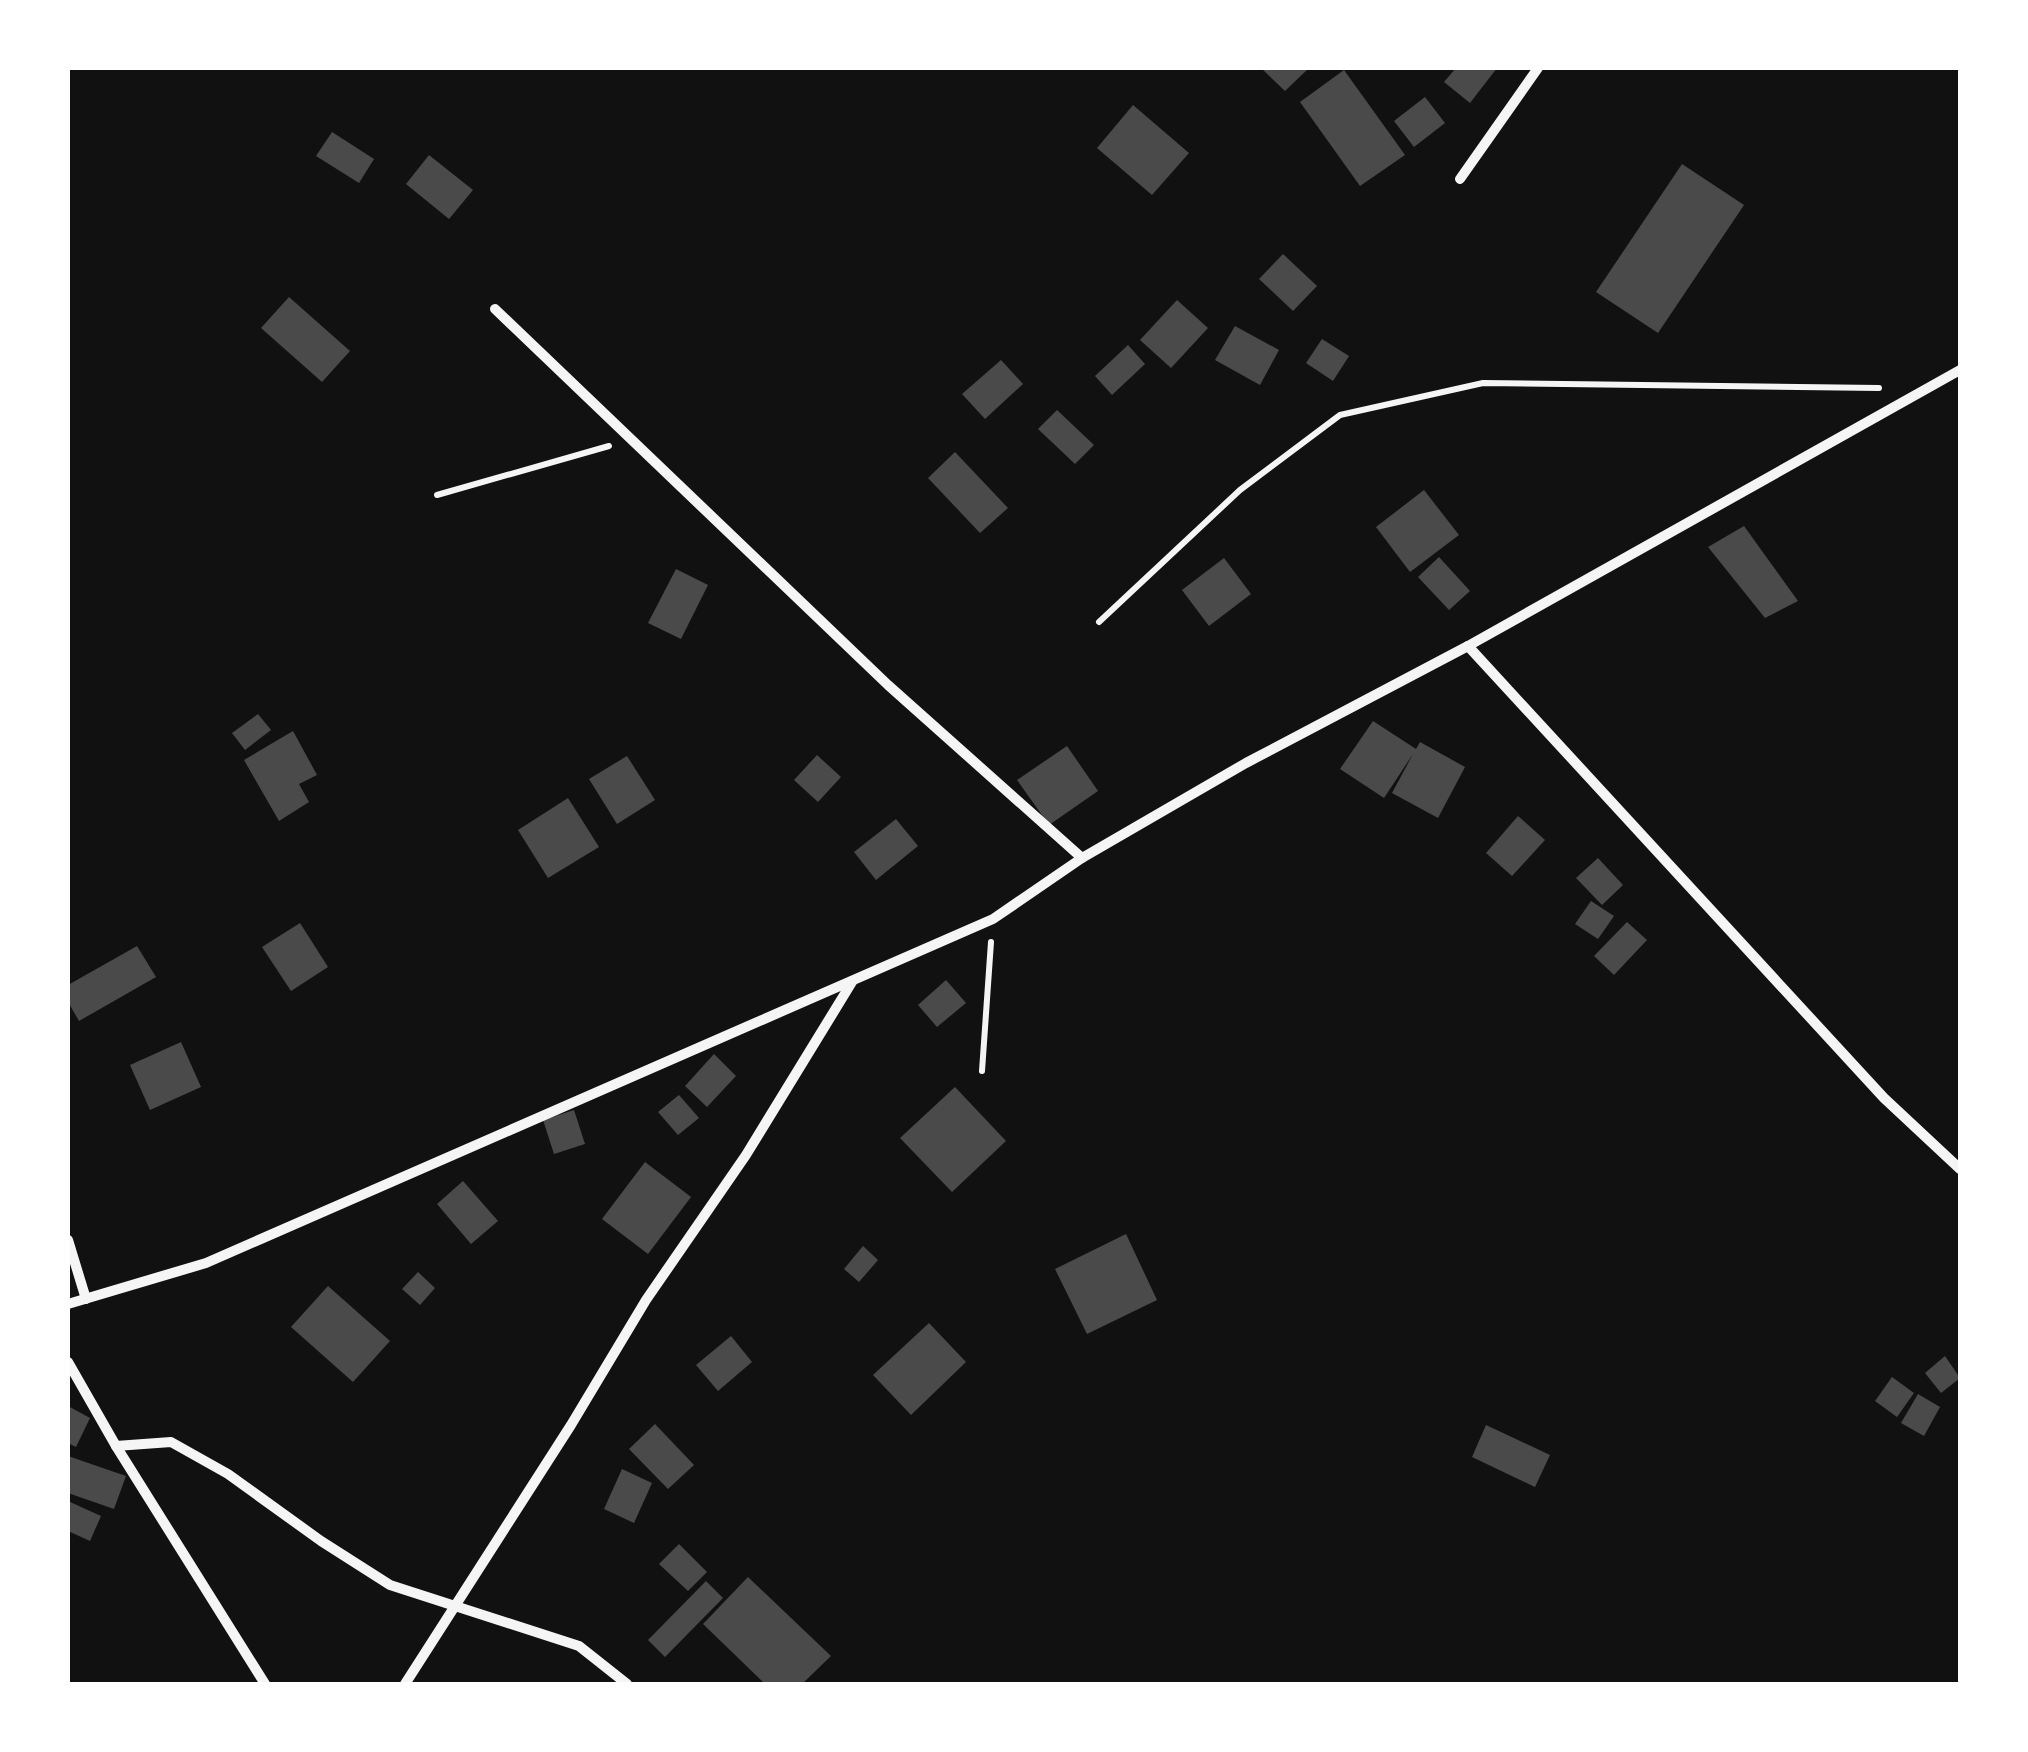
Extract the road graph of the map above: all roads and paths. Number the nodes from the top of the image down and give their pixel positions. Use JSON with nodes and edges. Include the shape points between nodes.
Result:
{"nodes":[{"id":1,"x":1538,"y":68,"type":"edge"},
{"id":2,"x":1460,"y":179,"type":"dead end"},
{"id":3,"x":495,"y":310,"type":"dead end"},
{"id":4,"x":1960,"y":370,"type":"edge"},
{"id":5,"x":1926,"y":388,"type":"junction"},
{"id":6,"x":630,"y":440,"type":"junction"},
{"id":7,"x":437,"y":495,"type":"dead end"},
{"id":8,"x":1099,"y":622,"type":"dead end"},
{"id":9,"x":1468,"y":646,"type":"junction"},
{"id":10,"x":1082,"y":858,"type":"junction"},
{"id":11,"x":993,"y":919,"type":"junction"},
{"id":12,"x":852,"y":982,"type":"junction"},
{"id":13,"x":982,"y":1071,"type":"dead end"},
{"id":14,"x":1960,"y":1169,"type":"edge"},
{"id":15,"x":68,"y":1240,"type":"edge"},
{"id":16,"x":86,"y":1299,"type":"junction"},
{"id":17,"x":68,"y":1304,"type":"edge"},
{"id":18,"x":68,"y":1364,"type":"edge"},
{"id":19,"x":116,"y":1446,"type":"junction"},
{"id":20,"x":458,"y":1604,"type":"junction"},
{"id":21,"x":265,"y":1684,"type":"edge"},
{"id":22,"x":405,"y":1684,"type":"edge"},
{"id":23,"x":627,"y":1684,"type":"edge"}],
"edges":[{"from":1,"to":2,"type":"street"},
{"from":3,"to":6,"type":"street"},
{"from":4,"to":5,"type":"street"},
{"from":5,"to":8,"type":"path","via":[[1483,382],[1340,415],[1240,490]]},
{"from":5,"to":9,"type":"street"},
{"from":6,"to":7,"type":"path"},
{"from":6,"to":10,"type":"street"},
{"from":9,"to":10,"type":"street"},
{"from":9,"to":14,"type":"street","via":[[1884,1098]]},
{"from":10,"to":11,"type":"street"},
{"from":11,"to":12,"type":"street"},
{"from":11,"to":13,"type":"path"},
{"from":12,"to":16,"type":"street","via":[[206,1263]]},
{"from":12,"to":20,"type":"street"},
{"from":15,"to":16,"type":"street"},
{"from":16,"to":17,"type":"street"},
{"from":18,"to":19,"type":"street"},
{"from":19,"to":20,"type":"street","via":[[171,1442],[390,1585]]},
{"from":19,"to":21,"type":"street"},
{"from":20,"to":22,"type":"street"},
{"from":20,"to":23,"type":"street","via":[[579,1646]]}]}
